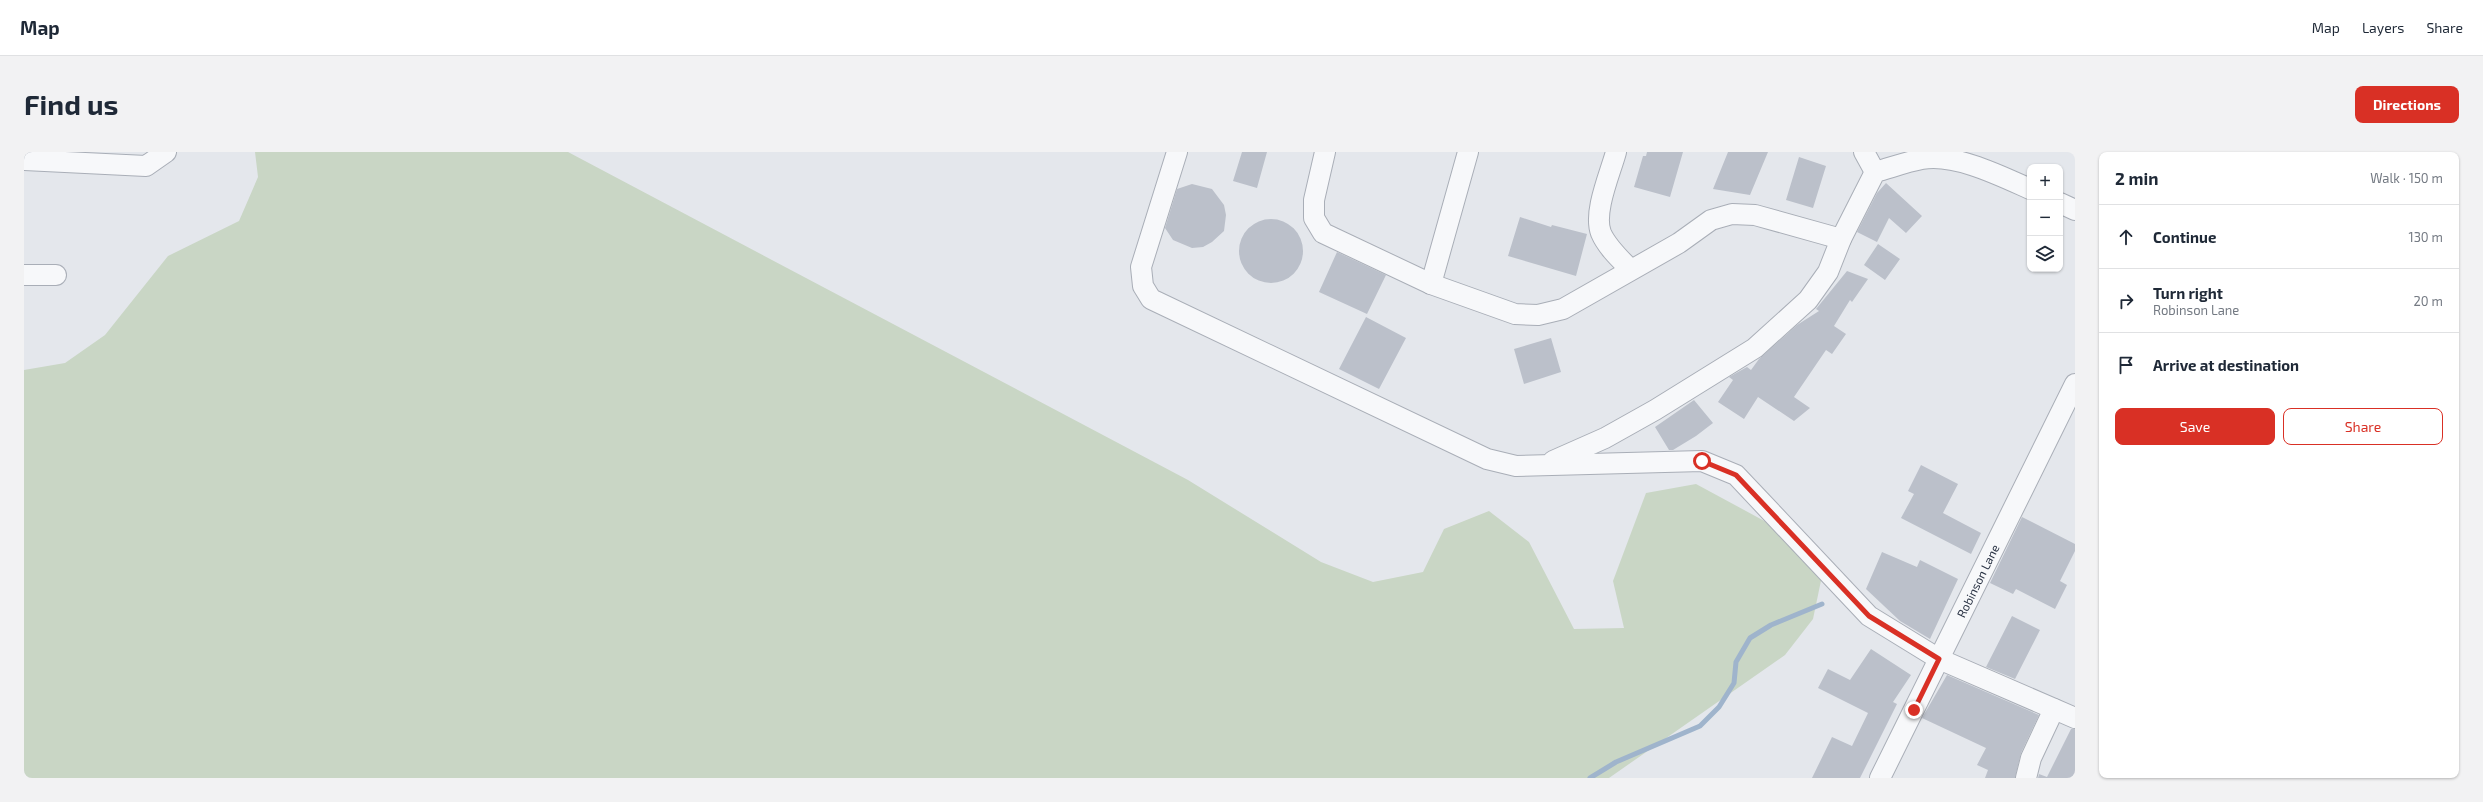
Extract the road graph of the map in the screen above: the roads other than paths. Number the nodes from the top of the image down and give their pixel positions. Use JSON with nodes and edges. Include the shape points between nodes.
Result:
{"nodes":[{"id":1,"x":166,"y":152,"type":"edge"},
{"id":2,"x":1177,"y":152,"type":"edge"},
{"id":3,"x":1325,"y":152,"type":"edge"},
{"id":4,"x":1468,"y":152,"type":"edge"},
{"id":5,"x":1616,"y":152,"type":"edge"},
{"id":6,"x":1864,"y":152,"type":"edge"},
{"id":7,"x":1923,"y":155,"type":"edge"},
{"id":8,"x":24,"y":160,"type":"edge"},
{"id":9,"x":1875,"y":172,"type":"junction"},
{"id":10,"x":2027,"y":188,"type":"edge"},
{"id":11,"x":2063,"y":204,"type":"edge"},
{"id":12,"x":2075,"y":210,"type":"edge"},
{"id":13,"x":1841,"y":239,"type":"junction"},
{"id":14,"x":1630,"y":269,"type":"junction"},
{"id":15,"x":56,"y":275,"type":"dead end"},
{"id":16,"x":24,"y":276,"type":"edge"},
{"id":17,"x":1431,"y":284,"type":"junction"},
{"id":18,"x":2075,"y":384,"type":"edge"},
{"id":19,"x":1546,"y":464,"type":"junction"},
{"id":20,"x":1939,"y":659,"type":"junction"},
{"id":21,"x":2054,"y":709,"type":"junction"},
{"id":22,"x":2075,"y":718,"type":"edge"},
{"id":23,"x":1880,"y":778,"type":"edge"},
{"id":24,"x":2026,"y":778,"type":"edge"}],
"edges":[{"from":1,"to":8,"type":"street","via":[[146,166]]},
{"from":2,"to":19,"type":"street","via":[[1142,267],[1143,286],[1151,299],[1487,459],[1516,466]]},
{"from":3,"to":17,"type":"street","via":[[1314,200],[1314,218],[1323,233]]},
{"from":4,"to":17,"type":"street"},
{"from":5,"to":14,"type":"street","via":[[1599,212],[1599,223],[1602,234],[1612,250]]},
{"from":6,"to":9,"type":"street"},
{"from":7,"to":9,"type":"street"},
{"from":7,"to":10,"type":"street","via":[[1983,168]]},
{"from":9,"to":13,"type":"street"},
{"from":11,"to":12,"type":"street"},
{"from":13,"to":14,"type":"street","via":[[1755,215],[1732,214],[1711,220],[1679,243]]},
{"from":13,"to":19,"type":"street","via":[[1828,272],[1808,300],[1755,348],[1605,438]]},
{"from":14,"to":17,"type":"street","via":[[1563,309],[1538,315],[1515,314]]},
{"from":15,"to":16,"type":"street"},
{"from":18,"to":20,"type":"street","name":"Robinson Lane"},
{"from":19,"to":20,"type":"street","via":[[1702,461],[1736,475],[1869,616]]},
{"from":20,"to":21,"type":"street"},
{"from":20,"to":23,"type":"street","name":"Robinson Lane"},
{"from":21,"to":22,"type":"street"},
{"from":21,"to":24,"type":"street","via":[[2031,758]]}]}
